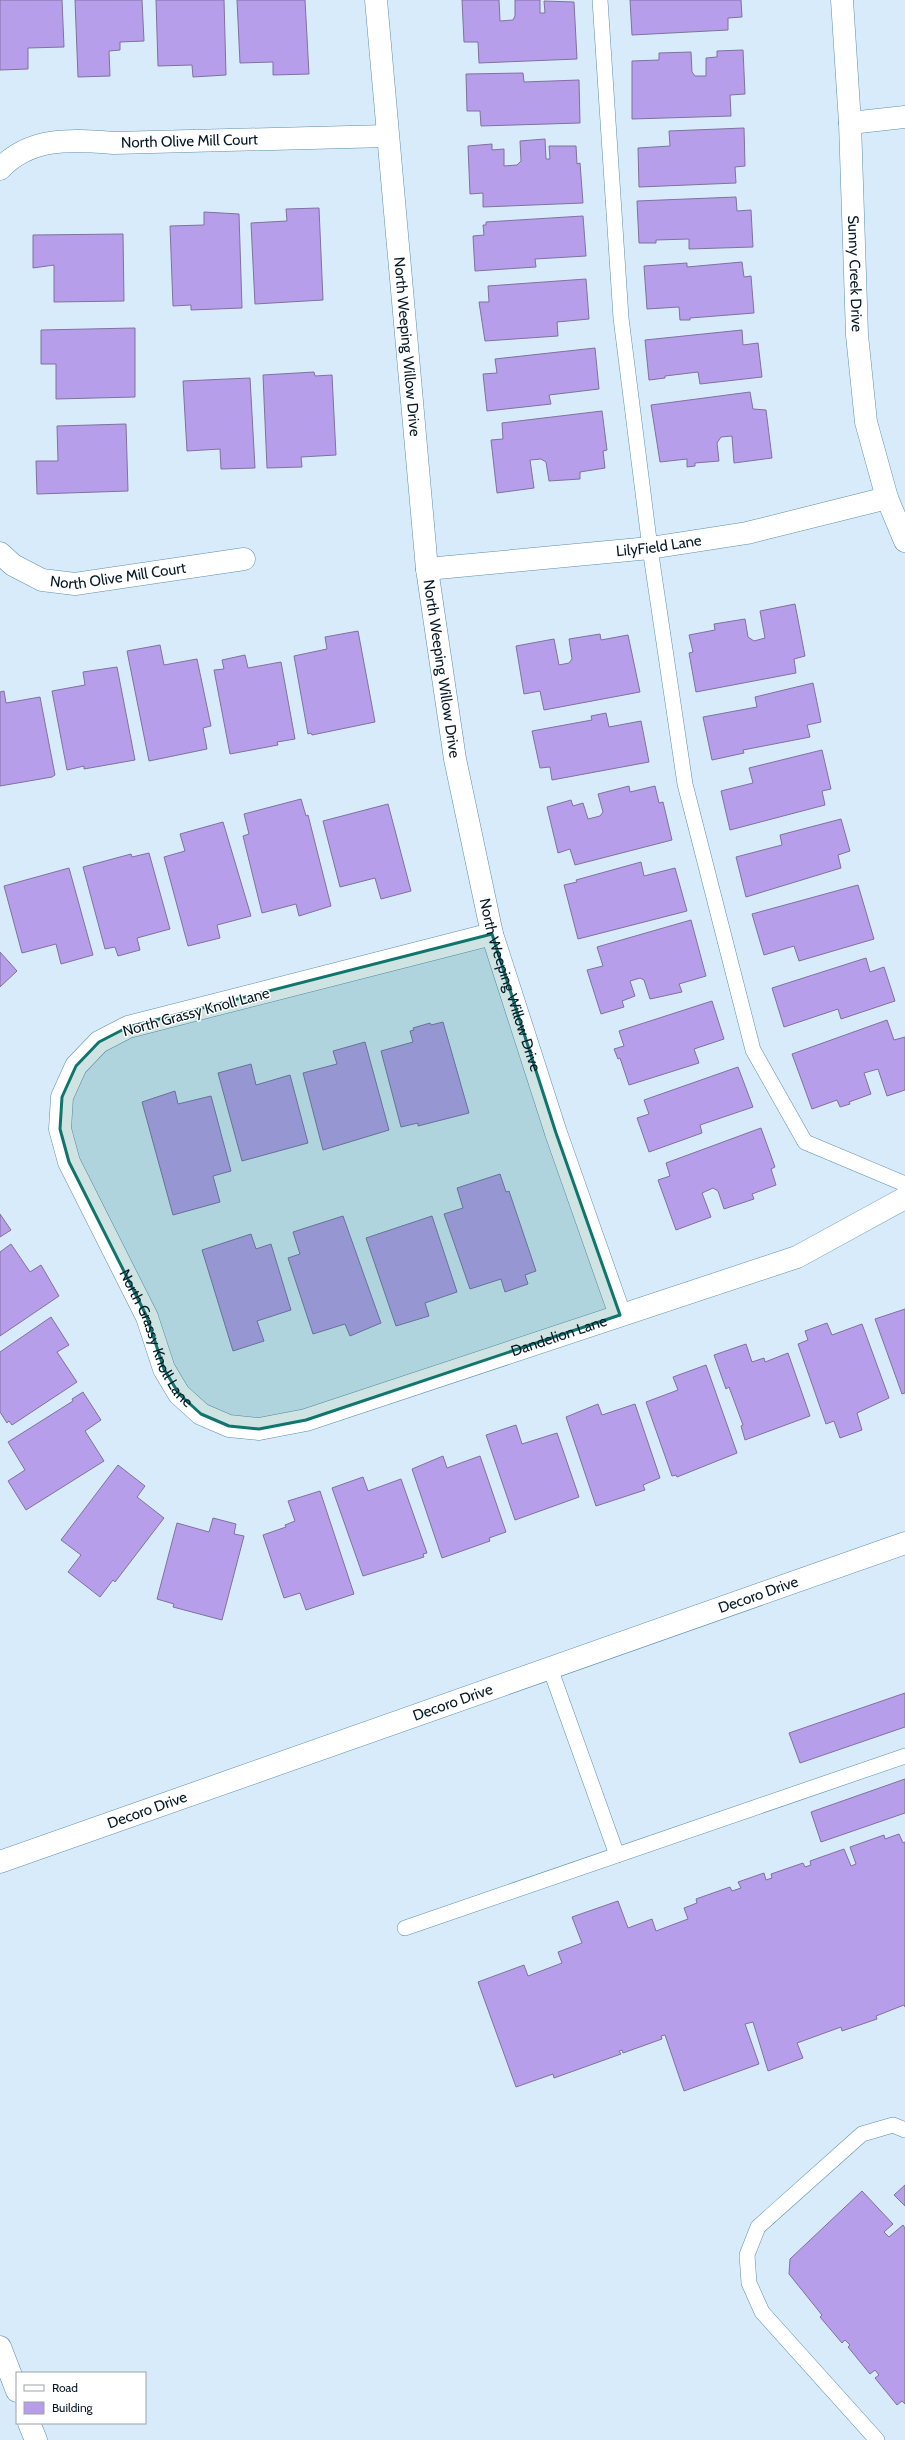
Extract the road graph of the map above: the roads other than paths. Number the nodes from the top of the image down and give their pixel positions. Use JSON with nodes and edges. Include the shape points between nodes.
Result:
{"nodes":[{"id":1,"x":376,"y":0,"type":"edge"},
{"id":2,"x":600,"y":0,"type":"edge"},
{"id":3,"x":842,"y":0,"type":"edge"},
{"id":4,"x":905,"y":117,"type":"edge"},
{"id":5,"x":850,"y":123,"type":"junction"},
{"id":6,"x":387,"y":136,"type":"junction"},
{"id":7,"x":0,"y":169,"type":"edge"},
{"id":8,"x":887,"y":498,"type":"junction"},
{"id":9,"x":905,"y":541,"type":"edge"},
{"id":10,"x":650,"y":548,"type":"junction"},
{"id":11,"x":0,"y":553,"type":"edge"},
{"id":12,"x":244,"y":559,"type":"dead end"},
{"id":13,"x":426,"y":570,"type":"junction"},
{"id":14,"x":492,"y":934,"type":"junction"},
{"id":15,"x":905,"y":1184,"type":"edge"},
{"id":16,"x":905,"y":1198,"type":"edge"},
{"id":17,"x":620,"y":1315,"type":"junction"},
{"id":18,"x":201,"y":1414,"type":"joint"},
{"id":19,"x":905,"y":1543,"type":"edge"},
{"id":20,"x":550,"y":1668,"type":"junction"},
{"id":21,"x":905,"y":1756,"type":"edge"},
{"id":22,"x":617,"y":1855,"type":"junction"},
{"id":23,"x":0,"y":1862,"type":"edge"},
{"id":24,"x":405,"y":1928,"type":"dead end"},
{"id":25,"x":905,"y":2130,"type":"edge"},
{"id":26,"x":0,"y":2347,"type":"edge"},
{"id":27,"x":16,"y":2388,"type":"edge"},
{"id":28,"x":30,"y":2424,"type":"edge"},
{"id":29,"x":36,"y":2440,"type":"edge"},
{"id":30,"x":877,"y":2440,"type":"edge"}],
"edges":[{"from":1,"to":6,"type":"street","name":"North Weeping Willow Drive"},
{"from":2,"to":10,"type":"lane","via":[[621,318]]},
{"from":3,"to":5,"type":"street","name":"Sunny Creek Drive"},
{"from":4,"to":5,"type":"street"},
{"from":5,"to":8,"type":"street","name":"Sunny Creek Drive","via":[[857,335],[866,422]]},
{"from":6,"to":7,"type":"street","name":"North Olive Mill Court","via":[[114,143],[69,140],[37,145],[8,160]]},
{"from":6,"to":13,"type":"street","name":"North Weeping Willow Drive"},
{"from":8,"to":9,"type":"street","name":"Sunny Creek Drive"},
{"from":8,"to":10,"type":"street","name":"LilyField Lane","via":[[747,533]]},
{"from":10,"to":13,"type":"street","name":"LilyField Lane"},
{"from":10,"to":15,"type":"lane","via":[[685,784],[753,1050],[805,1142]]},
{"from":11,"to":12,"type":"street","name":"North Olive Mill Court","via":[[13,566],[42,580],[74,584]]},
{"from":13,"to":14,"type":"street","name":"North Weeping Willow Drive","via":[[455,759]]},
{"from":14,"to":17,"type":"street","name":"North Weeping Willow Drive","via":[[556,1134]]},
{"from":14,"to":18,"type":"street","name":"North Grassy Knoll Lane","via":[[128,1027],[99,1042],[76,1066],[62,1097],[60,1129],[69,1162],[147,1317],[164,1369],[179,1394]]},
{"from":16,"to":17,"type":"street","name":"Dandelion Lane","via":[[797,1257]]},
{"from":17,"to":18,"type":"street","name":"Dandelion Lane","via":[[306,1420],[259,1429],[229,1426]]},
{"from":19,"to":20,"type":"street","name":"Decoro Drive"},
{"from":20,"to":22,"type":"lane"},
{"from":20,"to":23,"type":"street","name":"Decoro Drive"},
{"from":21,"to":22,"type":"lane"},
{"from":22,"to":24,"type":"lane"},
{"from":25,"to":30,"type":"lane","via":[[893,2125],[862,2134],[758,2227],[747,2255],[749,2282],[762,2312]]},
{"from":26,"to":27,"type":"street"},
{"from":28,"to":29,"type":"street"}]}
